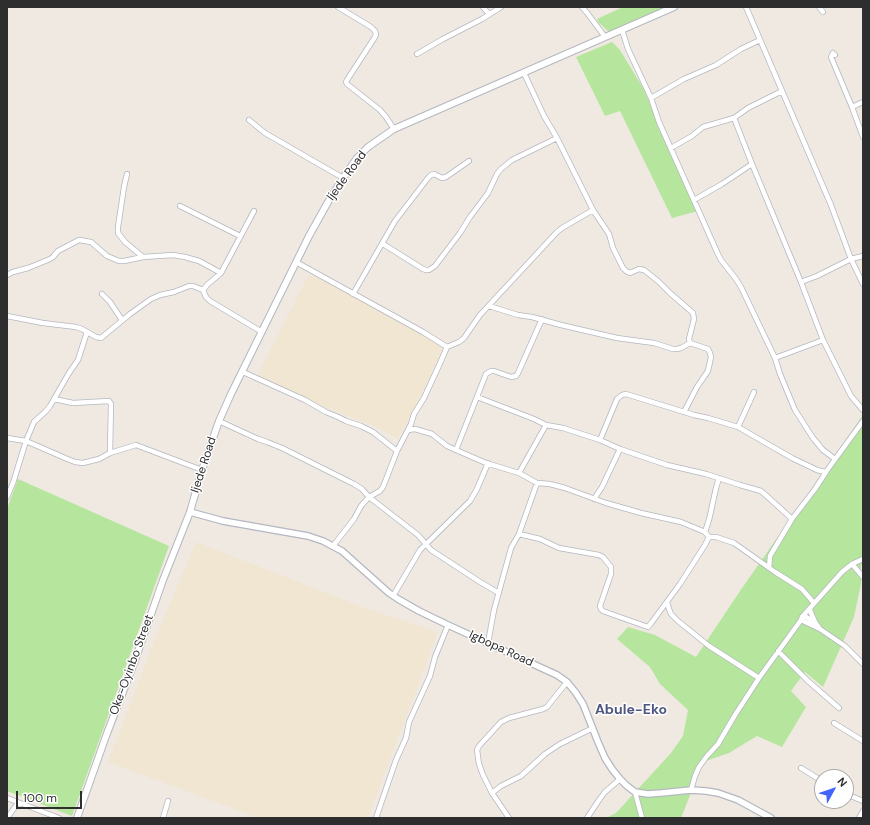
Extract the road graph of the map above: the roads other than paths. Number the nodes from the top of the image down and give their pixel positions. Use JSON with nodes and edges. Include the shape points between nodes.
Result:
{"nodes":[{"id":1,"x":338,"y":7,"type":"edge"},
{"id":2,"x":483,"y":7,"type":"edge"},
{"id":3,"x":501,"y":7,"type":"edge"},
{"id":4,"x":582,"y":7,"type":"edge"},
{"id":5,"x":674,"y":7,"type":"edge"},
{"id":6,"x":746,"y":7,"type":"edge"},
{"id":7,"x":820,"y":7,"type":"edge"},
{"id":8,"x":823,"y":12,"type":"dead end"},
{"id":9,"x":489,"y":14,"type":"junction"},
{"id":10,"x":622,"y":30,"type":"junction"},
{"id":11,"x":605,"y":37,"type":"junction"},
{"id":12,"x":760,"y":40,"type":"junction"},
{"id":13,"x":417,"y":54,"type":"dead end"},
{"id":14,"x":835,"y":54,"type":"dead end"},
{"id":15,"x":524,"y":73,"type":"junction"},
{"id":16,"x":782,"y":91,"type":"junction"},
{"id":17,"x":651,"y":98,"type":"junction"},
{"id":18,"x":863,"y":102,"type":"edge"},
{"id":19,"x":852,"y":107,"type":"junction"},
{"id":20,"x":734,"y":118,"type":"junction"},
{"id":21,"x":249,"y":120,"type":"dead end"},
{"id":22,"x":394,"y":130,"type":"junction"},
{"id":23,"x":863,"y":136,"type":"edge"},
{"id":24,"x":557,"y":138,"type":"junction"},
{"id":25,"x":671,"y":148,"type":"junction"},
{"id":26,"x":469,"y":161,"type":"dead end"},
{"id":27,"x":752,"y":164,"type":"junction"},
{"id":28,"x":127,"y":174,"type":"dead end"},
{"id":29,"x":343,"y":178,"type":"junction"},
{"id":30,"x":694,"y":200,"type":"junction"},
{"id":31,"x":180,"y":206,"type":"dead end"},
{"id":32,"x":254,"y":210,"type":"dead end"},
{"id":33,"x":593,"y":210,"type":"junction"},
{"id":34,"x":240,"y":236,"type":"junction"},
{"id":35,"x":382,"y":244,"type":"junction"},
{"id":36,"x":863,"y":256,"type":"edge"},
{"id":37,"x":143,"y":257,"type":"junction"},
{"id":38,"x":851,"y":259,"type":"junction"},
{"id":39,"x":296,"y":262,"type":"junction"},
{"id":40,"x":221,"y":273,"type":"junction"},
{"id":41,"x":7,"y":275,"type":"edge"},
{"id":42,"x":801,"y":282,"type":"junction"},
{"id":43,"x":863,"y":284,"type":"edge"},
{"id":44,"x":204,"y":290,"type":"junction"},
{"id":45,"x":102,"y":294,"type":"dead end"},
{"id":46,"x":353,"y":294,"type":"junction"},
{"id":47,"x":489,"y":306,"type":"junction"},
{"id":48,"x":7,"y":316,"type":"edge"},
{"id":49,"x":542,"y":319,"type":"junction"},
{"id":50,"x":122,"y":320,"type":"junction"},
{"id":51,"x":87,"y":332,"type":"junction"},
{"id":52,"x":262,"y":332,"type":"junction"},
{"id":53,"x":823,"y":340,"type":"junction"},
{"id":54,"x":690,"y":342,"type":"junction"},
{"id":55,"x":447,"y":347,"type":"junction"},
{"id":56,"x":775,"y":358,"type":"junction"},
{"id":57,"x":242,"y":372,"type":"junction"},
{"id":58,"x":754,"y":392,"type":"dead end"},
{"id":59,"x":477,"y":397,"type":"junction"},
{"id":60,"x":54,"y":399,"type":"junction"},
{"id":61,"x":863,"y":410,"type":"edge"},
{"id":62,"x":684,"y":412,"type":"junction"},
{"id":63,"x":219,"y":421,"type":"junction"},
{"id":64,"x":863,"y":421,"type":"edge"},
{"id":65,"x":411,"y":424,"type":"junction"},
{"id":66,"x":546,"y":425,"type":"junction"},
{"id":67,"x":738,"y":427,"type":"junction"},
{"id":68,"x":415,"y":429,"type":"junction"},
{"id":69,"x":408,"y":430,"type":"junction"},
{"id":70,"x":7,"y":438,"type":"edge"},
{"id":71,"x":600,"y":440,"type":"junction"},
{"id":72,"x":26,"y":441,"type":"junction"},
{"id":73,"x":620,"y":449,"type":"junction"},
{"id":74,"x":397,"y":450,"type":"junction"},
{"id":75,"x":456,"y":450,"type":"junction"},
{"id":76,"x":110,"y":453,"type":"junction"},
{"id":77,"x":835,"y":459,"type":"junction"},
{"id":78,"x":488,"y":463,"type":"junction"},
{"id":79,"x":202,"y":470,"type":"junction"},
{"id":80,"x":825,"y":472,"type":"junction"},
{"id":81,"x":520,"y":473,"type":"junction"},
{"id":82,"x":719,"y":478,"type":"junction"},
{"id":83,"x":537,"y":483,"type":"junction"},
{"id":84,"x":7,"y":497,"type":"edge"},
{"id":85,"x":369,"y":497,"type":"junction"},
{"id":86,"x":594,"y":499,"type":"junction"},
{"id":87,"x":190,"y":512,"type":"junction"},
{"id":88,"x":792,"y":519,"type":"junction"},
{"id":89,"x":705,"y":532,"type":"junction"},
{"id":90,"x":519,"y":534,"type":"junction"},
{"id":91,"x":709,"y":537,"type":"junction"},
{"id":92,"x":426,"y":545,"type":"junction"},
{"id":93,"x":333,"y":546,"type":"junction"},
{"id":94,"x":863,"y":558,"type":"edge"},
{"id":95,"x":852,"y":564,"type":"junction"},
{"id":96,"x":769,"y":568,"type":"junction"},
{"id":97,"x":863,"y":577,"type":"edge"},
{"id":98,"x":500,"y":593,"type":"junction"},
{"id":99,"x":393,"y":596,"type":"junction"},
{"id":100,"x":667,"y":602,"type":"junction"},
{"id":101,"x":814,"y":603,"type":"junction"},
{"id":102,"x":810,"y":609,"type":"junction"},
{"id":103,"x":801,"y":619,"type":"junction"},
{"id":104,"x":815,"y":622,"type":"junction"},
{"id":105,"x":448,"y":625,"type":"junction"},
{"id":106,"x":820,"y":629,"type":"junction"},
{"id":107,"x":488,"y":643,"type":"junction"},
{"id":108,"x":778,"y":651,"type":"junction"},
{"id":109,"x":863,"y":664,"type":"edge"},
{"id":110,"x":759,"y":678,"type":"junction"},
{"id":111,"x":567,"y":682,"type":"junction"},
{"id":112,"x":839,"y":708,"type":"dead end"},
{"id":113,"x":834,"y":723,"type":"dead end"},
{"id":114,"x":593,"y":728,"type":"junction"},
{"id":115,"x":863,"y":741,"type":"edge"},
{"id":116,"x":801,"y":768,"type":"dead end"},
{"id":117,"x":814,"y":776,"type":"edge"},
{"id":118,"x":620,"y":780,"type":"junction"},
{"id":119,"x":691,"y":790,"type":"junction"},
{"id":120,"x":635,"y":792,"type":"junction"},
{"id":121,"x":492,"y":793,"type":"junction"},
{"id":122,"x":7,"y":798,"type":"edge"},
{"id":123,"x":168,"y":801,"type":"dead end"},
{"id":124,"x":18,"y":803,"type":"junction"},
{"id":125,"x":863,"y":811,"type":"edge"},
{"id":126,"x":7,"y":818,"type":"edge"},
{"id":127,"x":59,"y":818,"type":"edge"},
{"id":128,"x":76,"y":818,"type":"edge"},
{"id":129,"x":163,"y":818,"type":"edge"},
{"id":130,"x":376,"y":818,"type":"edge"},
{"id":131,"x":509,"y":818,"type":"edge"},
{"id":132,"x":587,"y":818,"type":"edge"},
{"id":133,"x":642,"y":818,"type":"edge"},
{"id":134,"x":771,"y":818,"type":"edge"},
{"id":135,"x":858,"y":818,"type":"edge"}],
"edges":[{"from":1,"to":22,"type":"street","via":[[371,27],[376,34],[346,82],[380,110]]},
{"from":2,"to":9,"type":"street"},
{"from":3,"to":9,"type":"street"},
{"from":4,"to":11,"type":"street"},
{"from":5,"to":10,"type":"main road","name":"Ijede Road"},
{"from":6,"to":12,"type":"street"},
{"from":7,"to":8,"type":"street"},
{"from":9,"to":13,"type":"street"},
{"from":10,"to":11,"type":"main road","name":"Ijede Road"},
{"from":10,"to":17,"type":"street"},
{"from":11,"to":15,"type":"main road","name":"Ijede Road"},
{"from":12,"to":16,"type":"street"},
{"from":12,"to":17,"type":"street"},
{"from":14,"to":19,"type":"street","via":[[831,57]]},
{"from":15,"to":22,"type":"main road","name":"Ijede Road"},
{"from":15,"to":24,"type":"street"},
{"from":16,"to":20,"type":"street"},
{"from":16,"to":38,"type":"street","via":[[831,205]]},
{"from":17,"to":25,"type":"street"},
{"from":18,"to":19,"type":"street"},
{"from":19,"to":23,"type":"street"},
{"from":20,"to":25,"type":"street","via":[[703,127]]},
{"from":20,"to":27,"type":"street"},
{"from":21,"to":29,"type":"street","via":[[264,133]]},
{"from":22,"to":29,"type":"main road","name":"Ijede Road","via":[[368,147]]},
{"from":24,"to":33,"type":"street"},
{"from":24,"to":35,"type":"street","via":[[512,160],[502,169],[460,233],[435,266],[429,270],[423,269]]},
{"from":25,"to":30,"type":"street"},
{"from":26,"to":35,"type":"street","via":[[446,177],[430,175],[395,221]]},
{"from":27,"to":30,"type":"street"},
{"from":27,"to":42,"type":"street"},
{"from":28,"to":37,"type":"street","via":[[118,233]]},
{"from":29,"to":39,"type":"main road","name":"Ijede Road"},
{"from":30,"to":56,"type":"street","via":[[721,260],[736,279]]},
{"from":31,"to":34,"type":"street"},
{"from":32,"to":34,"type":"street"},
{"from":33,"to":47,"type":"street","via":[[557,232]]},
{"from":33,"to":54,"type":"street","via":[[609,234],[613,248],[626,271],[630,273],[639,269],[644,270],[693,313]]},
{"from":34,"to":40,"type":"street"},
{"from":35,"to":46,"type":"street"},
{"from":36,"to":38,"type":"street"},
{"from":37,"to":40,"type":"street","via":[[173,254],[207,265]]},
{"from":37,"to":41,"type":"street","via":[[119,261],[107,256],[91,242],[79,240],[58,251],[50,259]]},
{"from":38,"to":42,"type":"street"},
{"from":38,"to":43,"type":"street"},
{"from":39,"to":46,"type":"street"},
{"from":39,"to":52,"type":"main road","name":"Ijede Road"},
{"from":40,"to":44,"type":"street"},
{"from":42,"to":53,"type":"street"},
{"from":44,"to":50,"type":"street","via":[[189,286],[160,295]]},
{"from":44,"to":52,"type":"street","via":[[210,301]]},
{"from":45,"to":50,"type":"street"},
{"from":46,"to":55,"type":"street"},
{"from":47,"to":49,"type":"street","via":[[518,316]]},
{"from":47,"to":55,"type":"street","via":[[464,338]]},
{"from":48,"to":51,"type":"street","via":[[82,328]]},
{"from":49,"to":54,"type":"street","via":[[673,349]]},
{"from":49,"to":59,"type":"street","via":[[516,376],[488,372]]},
{"from":50,"to":51,"type":"street","via":[[101,338]]},
{"from":51,"to":60,"type":"street","via":[[78,360]]},
{"from":52,"to":57,"type":"main road","name":"Ijede Road"},
{"from":53,"to":56,"type":"street"},
{"from":53,"to":61,"type":"street","via":[[851,396]]},
{"from":54,"to":62,"type":"street","via":[[708,349],[711,357],[708,371]]},
{"from":55,"to":65,"type":"street"},
{"from":56,"to":77,"type":"street","via":[[796,410],[813,438]]},
{"from":57,"to":63,"type":"main road","name":"Ijede Road"},
{"from":57,"to":74,"type":"street","via":[[373,432]]},
{"from":58,"to":67,"type":"street"},
{"from":59,"to":66,"type":"street"},
{"from":59,"to":75,"type":"street"},
{"from":60,"to":72,"type":"street","via":[[46,412],[34,422]]},
{"from":60,"to":76,"type":"street","via":[[68,403],[109,401]]},
{"from":62,"to":67,"type":"street"},
{"from":62,"to":71,"type":"street","via":[[626,394],[622,395],[617,400]]},
{"from":63,"to":79,"type":"main road","name":"Ijede Road"},
{"from":63,"to":85,"type":"street","via":[[272,443],[354,484]]},
{"from":64,"to":77,"type":"street"},
{"from":65,"to":68,"type":"street"},
{"from":65,"to":69,"type":"street"},
{"from":66,"to":71,"type":"street"},
{"from":66,"to":81,"type":"street"},
{"from":67,"to":80,"type":"street","via":[[792,458]]},
{"from":68,"to":69,"type":"street"},
{"from":68,"to":75,"type":"street","via":[[432,434]]},
{"from":69,"to":74,"type":"street"},
{"from":70,"to":72,"type":"street"},
{"from":71,"to":73,"type":"street"},
{"from":72,"to":76,"type":"street","via":[[75,462],[99,459]]},
{"from":72,"to":84,"type":"street"},
{"from":73,"to":82,"type":"street","via":[[667,465]]},
{"from":73,"to":86,"type":"street"},
{"from":74,"to":85,"type":"street","via":[[383,487]]},
{"from":75,"to":78,"type":"street"},
{"from":76,"to":79,"type":"street","via":[[136,445]]},
{"from":77,"to":80,"type":"street"},
{"from":78,"to":81,"type":"street"},
{"from":78,"to":92,"type":"street","via":[[470,501]]},
{"from":79,"to":87,"type":"main road","name":"Ijede Road"},
{"from":80,"to":88,"type":"street"},
{"from":81,"to":83,"type":"street"},
{"from":82,"to":88,"type":"street","via":[[761,491]]},
{"from":82,"to":89,"type":"street"},
{"from":83,"to":86,"type":"street","via":[[550,484]]},
{"from":83,"to":90,"type":"street"},
{"from":85,"to":92,"type":"street","via":[[418,535]]},
{"from":85,"to":93,"type":"street"},
{"from":86,"to":89,"type":"street","via":[[681,522]]},
{"from":87,"to":93,"type":"street","name":"Igbopa Road","via":[[223,521],[308,536]]},
{"from":87,"to":128,"type":"main road","name":"Oke-Oyinbo Street"},
{"from":88,"to":96,"type":"street","via":[[770,556]]},
{"from":89,"to":91,"type":"street"},
{"from":90,"to":98,"type":"street","via":[[511,548]]},
{"from":90,"to":100,"type":"street","via":[[540,539],[559,548],[603,557],[611,567],[612,574],[600,606],[604,611],[648,627]]},
{"from":91,"to":96,"type":"street","via":[[716,536],[734,543]]},
{"from":91,"to":100,"type":"street"},
{"from":92,"to":98,"type":"street","via":[[450,563]]},
{"from":92,"to":99,"type":"street","via":[[420,550]]},
{"from":93,"to":99,"type":"street","name":"Igbopa Road"},
{"from":94,"to":95,"type":"street"},
{"from":95,"to":97,"type":"street"},
{"from":95,"to":101,"type":"street"},
{"from":96,"to":101,"type":"street","via":[[802,589]]},
{"from":98,"to":107,"type":"street"},
{"from":99,"to":105,"type":"street","name":"Igbopa Road"},
{"from":100,"to":110,"type":"street","via":[[671,614],[678,621],[709,646]]},
{"from":101,"to":102,"type":"street"},
{"from":102,"to":103,"type":"street"},
{"from":102,"to":104,"type":"street"},
{"from":103,"to":104,"type":"street","via":[[806,618]]},
{"from":103,"to":106,"type":"street"},
{"from":103,"to":108,"type":"street"},
{"from":104,"to":106,"type":"street"},
{"from":105,"to":107,"type":"street","name":"Igbopa Road"},
{"from":105,"to":130,"type":"street"},
{"from":106,"to":109,"type":"street","via":[[845,646]]},
{"from":107,"to":111,"type":"street","name":"Igbopa Road"},
{"from":108,"to":110,"type":"street"},
{"from":108,"to":112,"type":"street"},
{"from":110,"to":119,"type":"street","via":[[718,744],[699,768]]},
{"from":111,"to":114,"type":"street","name":"Igbopa Road","via":[[583,704]]},
{"from":111,"to":121,"type":"street","via":[[547,707],[506,719],[479,746],[479,764]]},
{"from":113,"to":115,"type":"street"},
{"from":114,"to":118,"type":"street","name":"Igbopa Road","via":[[605,758]]},
{"from":114,"to":121,"type":"street","via":[[560,744],[521,776]]},
{"from":116,"to":117,"type":"street"},
{"from":118,"to":120,"type":"street","name":"Igbopa Road"},
{"from":118,"to":132,"type":"street","via":[[605,792]]},
{"from":119,"to":120,"type":"street","via":[[661,794]]},
{"from":119,"to":134,"type":"street","via":[[706,790],[728,795]]},
{"from":120,"to":133,"type":"street"},
{"from":121,"to":131,"type":"street"},
{"from":122,"to":124,"type":"street"},
{"from":123,"to":129,"type":"street"},
{"from":124,"to":126,"type":"street"},
{"from":124,"to":127,"type":"street"},
{"from":125,"to":135,"type":"street"}]}
